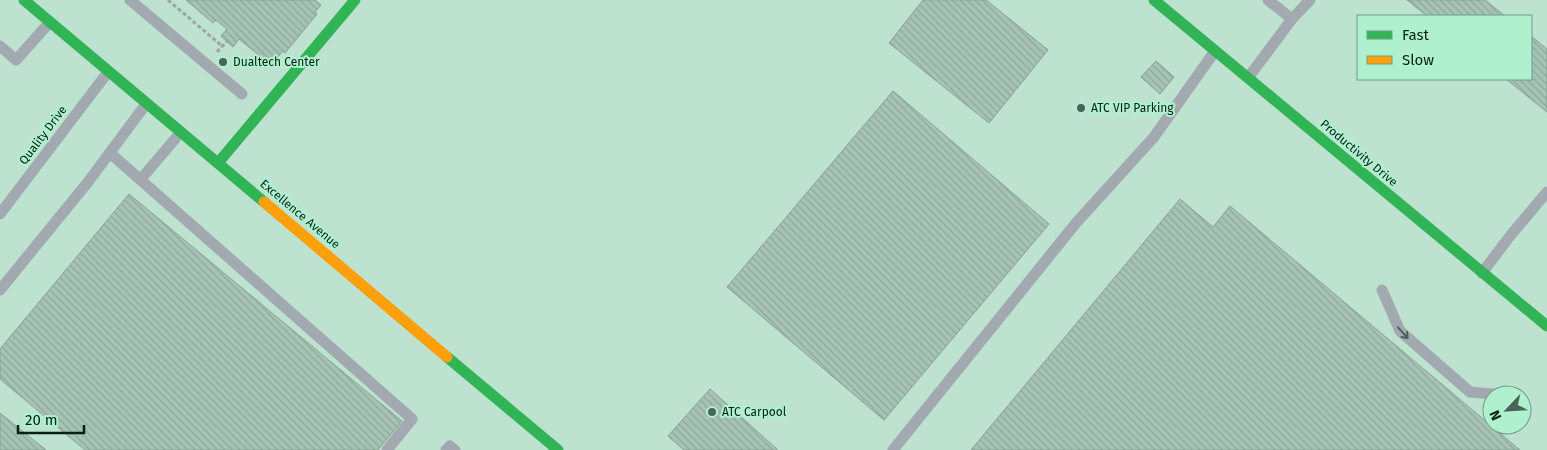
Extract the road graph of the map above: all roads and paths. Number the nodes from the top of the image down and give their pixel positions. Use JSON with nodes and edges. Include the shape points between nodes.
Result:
{"nodes":[{"id":1,"x":24,"y":0,"type":"edge"},
{"id":2,"x":130,"y":0,"type":"edge"},
{"id":3,"x":168,"y":0,"type":"edge"},
{"id":4,"x":355,"y":0,"type":"edge"},
{"id":5,"x":1154,"y":0,"type":"edge"},
{"id":6,"x":1268,"y":0,"type":"edge"},
{"id":7,"x":1310,"y":0,"type":"edge"},
{"id":8,"x":1292,"y":19,"type":"junction"},
{"id":9,"x":50,"y":22,"type":"junction"},
{"id":10,"x":0,"y":46,"type":"edge"},
{"id":11,"x":222,"y":46,"type":"dead end"},
{"id":12,"x":1216,"y":51,"type":"junction"},
{"id":13,"x":108,"y":72,"type":"junction"},
{"id":14,"x":1248,"y":78,"type":"junction"},
{"id":15,"x":242,"y":94,"type":"dead end"},
{"id":16,"x":146,"y":104,"type":"junction"},
{"id":17,"x":181,"y":132,"type":"junction"},
{"id":18,"x":110,"y":153,"type":"junction"},
{"id":19,"x":218,"y":163,"type":"junction"},
{"id":20,"x":141,"y":179,"type":"junction"},
{"id":21,"x":1547,"y":192,"type":"edge"},
{"id":22,"x":0,"y":214,"type":"edge"},
{"id":23,"x":1482,"y":273,"type":"junction"},
{"id":24,"x":0,"y":290,"type":"edge"},
{"id":25,"x":1382,"y":290,"type":"dead end"},
{"id":26,"x":1547,"y":326,"type":"edge"},
{"id":27,"x":1482,"y":393,"type":"edge"},
{"id":28,"x":387,"y":450,"type":"edge"},
{"id":29,"x":446,"y":450,"type":"edge"},
{"id":30,"x":455,"y":450,"type":"edge"},
{"id":31,"x":558,"y":450,"type":"edge"},
{"id":32,"x":893,"y":450,"type":"edge"}],
"edges":[{"from":1,"to":9,"type":"street","name":"Excellence Avenue"},
{"from":2,"to":15,"type":"lane"},
{"from":3,"to":11,"type":"path"},
{"from":4,"to":19,"type":"street"},
{"from":5,"to":12,"type":"street","name":"Productivity Drive"},
{"from":6,"to":8,"type":"lane"},
{"from":7,"to":8,"type":"lane"},
{"from":8,"to":14,"type":"lane"},
{"from":9,"to":10,"type":"lane","via":[[16,60]]},
{"from":9,"to":13,"type":"street","name":"Excellence Avenue"},
{"from":12,"to":14,"type":"street","name":"Productivity Drive"},
{"from":12,"to":32,"type":"lane","via":[[1154,137],[1076,223]]},
{"from":13,"to":16,"type":"street","name":"Excellence Avenue"},
{"from":13,"to":22,"type":"lane","name":"Quality Drive"},
{"from":14,"to":23,"type":"street","name":"Productivity Drive"},
{"from":16,"to":17,"type":"street","name":"Excellence Avenue"},
{"from":16,"to":18,"type":"lane"},
{"from":17,"to":19,"type":"street","name":"Excellence Avenue"},
{"from":17,"to":20,"type":"lane"},
{"from":18,"to":20,"type":"lane"},
{"from":18,"to":24,"type":"lane"},
{"from":19,"to":31,"type":"street","name":"Excellence Avenue"},
{"from":20,"to":28,"type":"lane","via":[[412,419]]},
{"from":21,"to":23,"type":"lane"},
{"from":23,"to":26,"type":"street","name":"Productivity Drive"},
{"from":25,"to":27,"type":"lane","one_way":true,"via":[[1400,331],[1470,392]]},
{"from":29,"to":30,"type":"lane","via":[[450,446]]}]}
